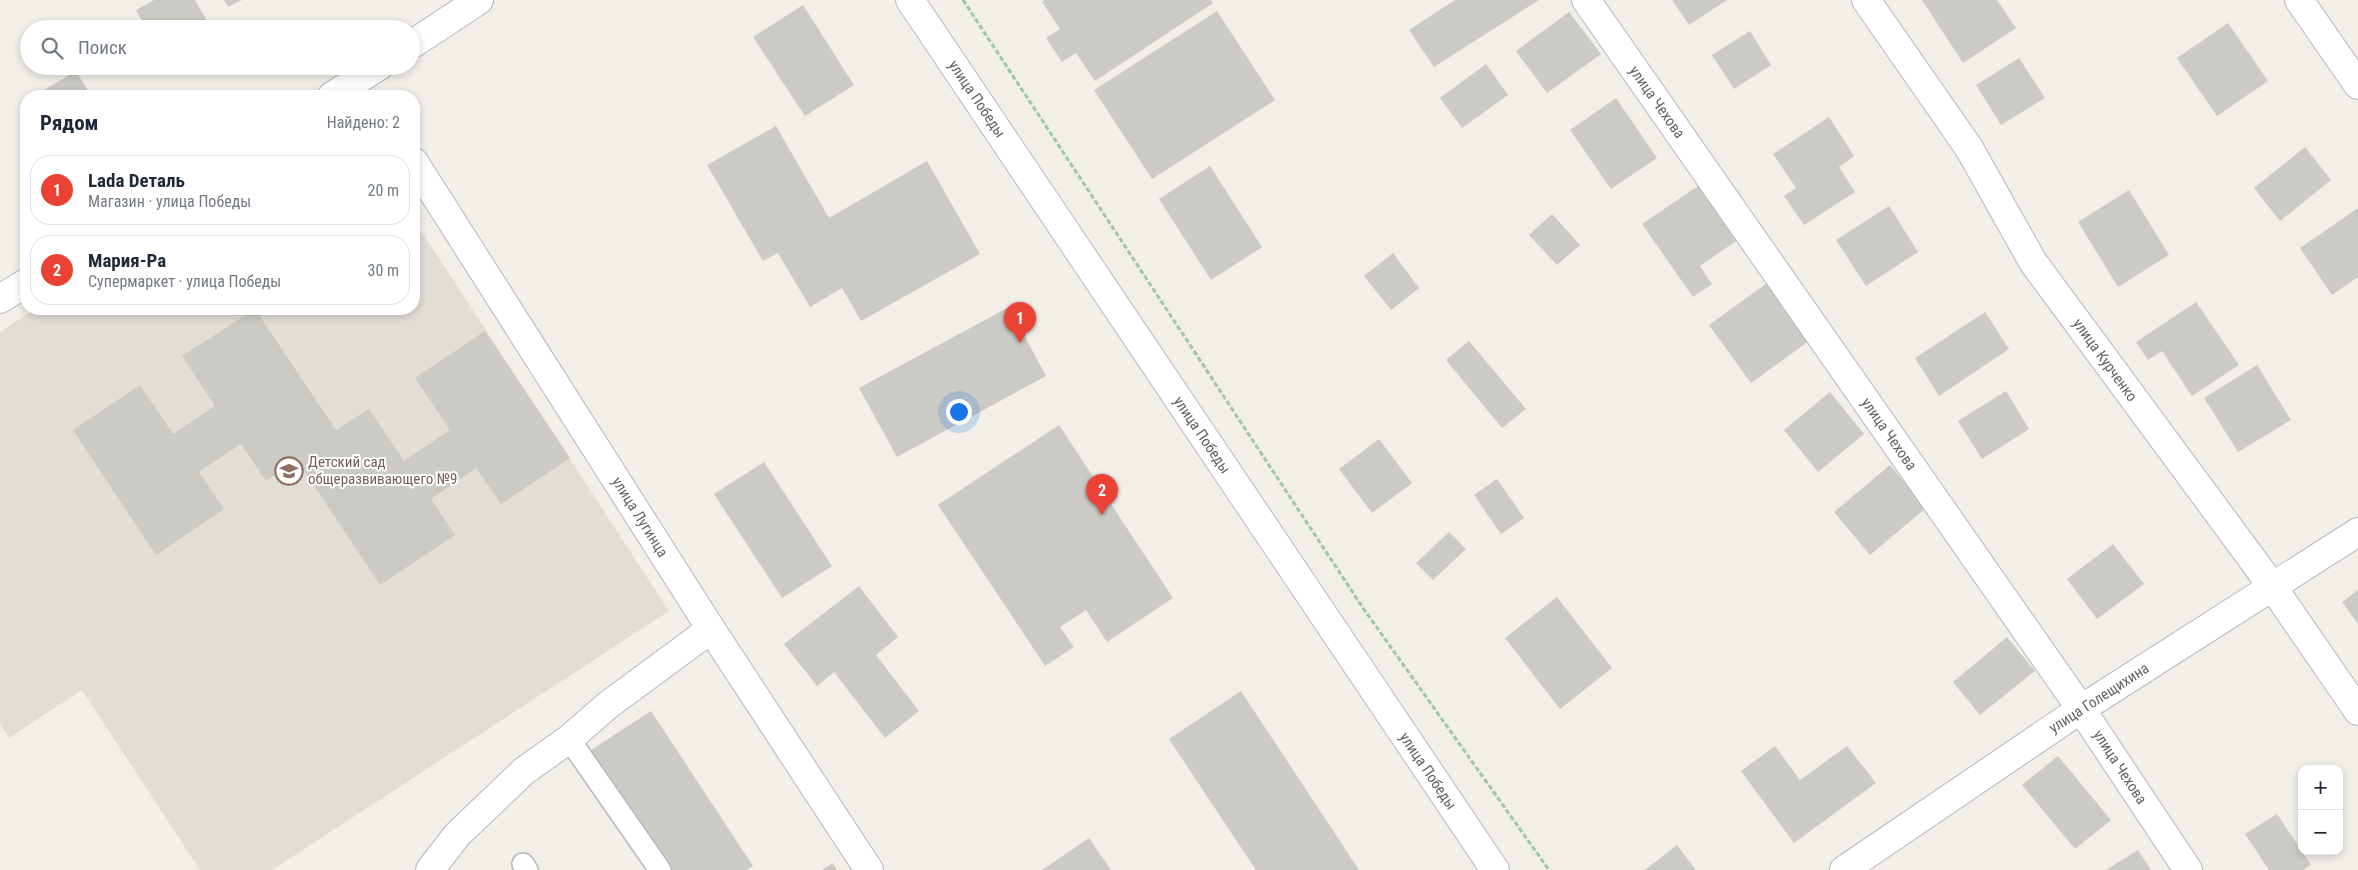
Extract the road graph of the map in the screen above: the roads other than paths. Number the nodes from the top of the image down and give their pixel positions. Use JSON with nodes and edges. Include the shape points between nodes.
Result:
{"nodes":[{"id":1,"x":479,"y":0,"type":"edge"},
{"id":2,"x":910,"y":0,"type":"edge"},
{"id":3,"x":1586,"y":0,"type":"edge"},
{"id":4,"x":1866,"y":0,"type":"edge"},
{"id":5,"x":2299,"y":0,"type":"edge"},
{"id":6,"x":420,"y":39,"type":"edge"},
{"id":7,"x":371,"y":80,"type":"edge"},
{"id":8,"x":2358,"y":85,"type":"edge"},
{"id":9,"x":347,"y":90,"type":"edge"},
{"id":10,"x":420,"y":171,"type":"edge"},
{"id":11,"x":20,"y":287,"type":"edge"},
{"id":12,"x":0,"y":299,"type":"edge"},
{"id":13,"x":2358,"y":532,"type":"edge"},
{"id":14,"x":2272,"y":586,"type":"junction"},
{"id":15,"x":711,"y":629,"type":"junction"},
{"id":16,"x":2082,"y":709,"type":"junction"},
{"id":17,"x":2358,"y":711,"type":"edge"},
{"id":18,"x":569,"y":739,"type":"junction"},
{"id":19,"x":430,"y":870,"type":"edge"},
{"id":20,"x":660,"y":870,"type":"edge"},
{"id":21,"x":869,"y":870,"type":"edge"},
{"id":22,"x":1495,"y":870,"type":"edge"},
{"id":23,"x":1844,"y":870,"type":"edge"},
{"id":24,"x":2188,"y":870,"type":"edge"}],
"edges":[{"from":1,"to":6,"type":"street"},
{"from":2,"to":22,"type":"street","name":"улица Победы"},
{"from":3,"to":16,"type":"street","name":"улица Чехова"},
{"from":4,"to":14,"type":"street","name":"улица Курченко","via":[[1969,148],[2033,262]]},
{"from":5,"to":8,"type":"street"},
{"from":7,"to":9,"type":"street"},
{"from":10,"to":15,"type":"street","name":"улица Лугинца"},
{"from":11,"to":12,"type":"street"},
{"from":13,"to":14,"type":"street","name":"улица Голещихина"},
{"from":14,"to":16,"type":"street","name":"улица Голещихина"},
{"from":14,"to":17,"type":"street","name":"улица Курченко"},
{"from":15,"to":18,"type":"street","via":[[608,705]]},
{"from":15,"to":21,"type":"street","name":"улица Лугинца"},
{"from":16,"to":23,"type":"street","name":"улица Голещихина"},
{"from":16,"to":24,"type":"street","name":"улица Чехова"},
{"from":18,"to":19,"type":"street","via":[[518,777],[458,836]]},
{"from":18,"to":20,"type":"lane"}]}
